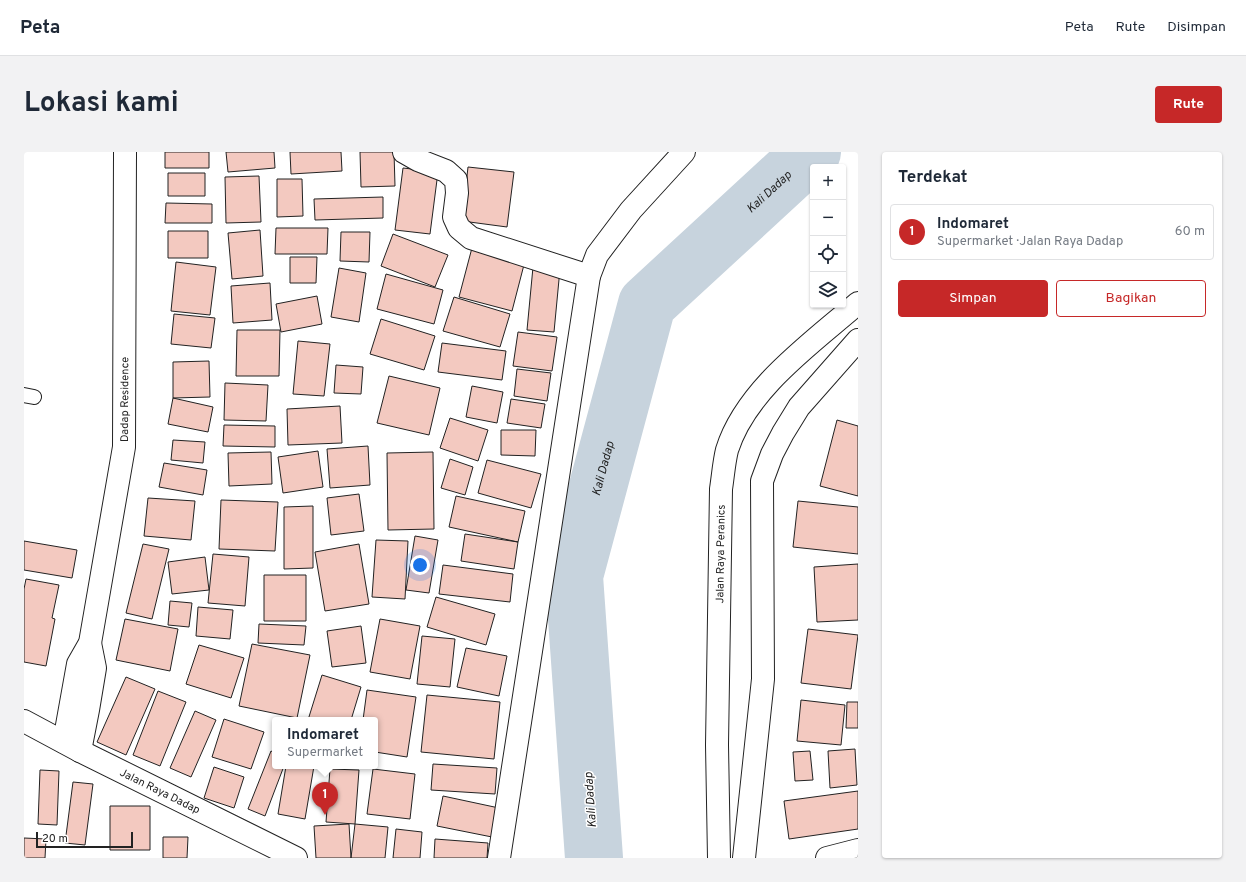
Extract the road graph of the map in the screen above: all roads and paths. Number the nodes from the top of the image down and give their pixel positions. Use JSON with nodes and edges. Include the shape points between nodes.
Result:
{"nodes":[{"id":1,"x":125,"y":152,"type":"edge"},
{"id":2,"x":404,"y":152,"type":"edge"},
{"id":3,"x":684,"y":152,"type":"edge"},
{"id":4,"x":589,"y":276,"type":"junction"},
{"id":5,"x":858,"y":303,"type":"edge"},
{"id":6,"x":858,"y":340,"type":"edge"},
{"id":7,"x":24,"y":721,"type":"edge"},
{"id":8,"x":72,"y":747,"type":"junction"},
{"id":9,"x":858,"y":850,"type":"edge"},
{"id":10,"x":296,"y":858,"type":"edge"},
{"id":11,"x":499,"y":858,"type":"edge"},
{"id":12,"x":719,"y":858,"type":"edge"},
{"id":13,"x":744,"y":858,"type":"edge"},
{"id":14,"x":827,"y":858,"type":"edge"}],
"edges":[{"from":1,"to":8,"type":"street","name":"Dadap Residence","via":[[124,447],[90,644],[94,668],[88,710]]},
{"from":2,"to":4,"type":"street","via":[[446,171],[456,180],[454,217],[459,228],[471,238]]},
{"from":3,"to":4,"type":"street","via":[[631,210],[597,255]]},
{"from":4,"to":11,"type":"street"},
{"from":5,"to":12,"type":"street","name":"Jalan Raya Peranics","via":[[783,368],[758,394],[738,423],[727,450],[721,489]]},
{"from":6,"to":13,"type":"street","via":[[799,407],[772,454],[762,481],[763,679]]},
{"from":7,"to":8,"type":"street","name":"Jalan Raya Dadap"},
{"from":8,"to":10,"type":"street","name":"Jalan Raya Dadap"},
{"from":9,"to":14,"type":"street"}]}
